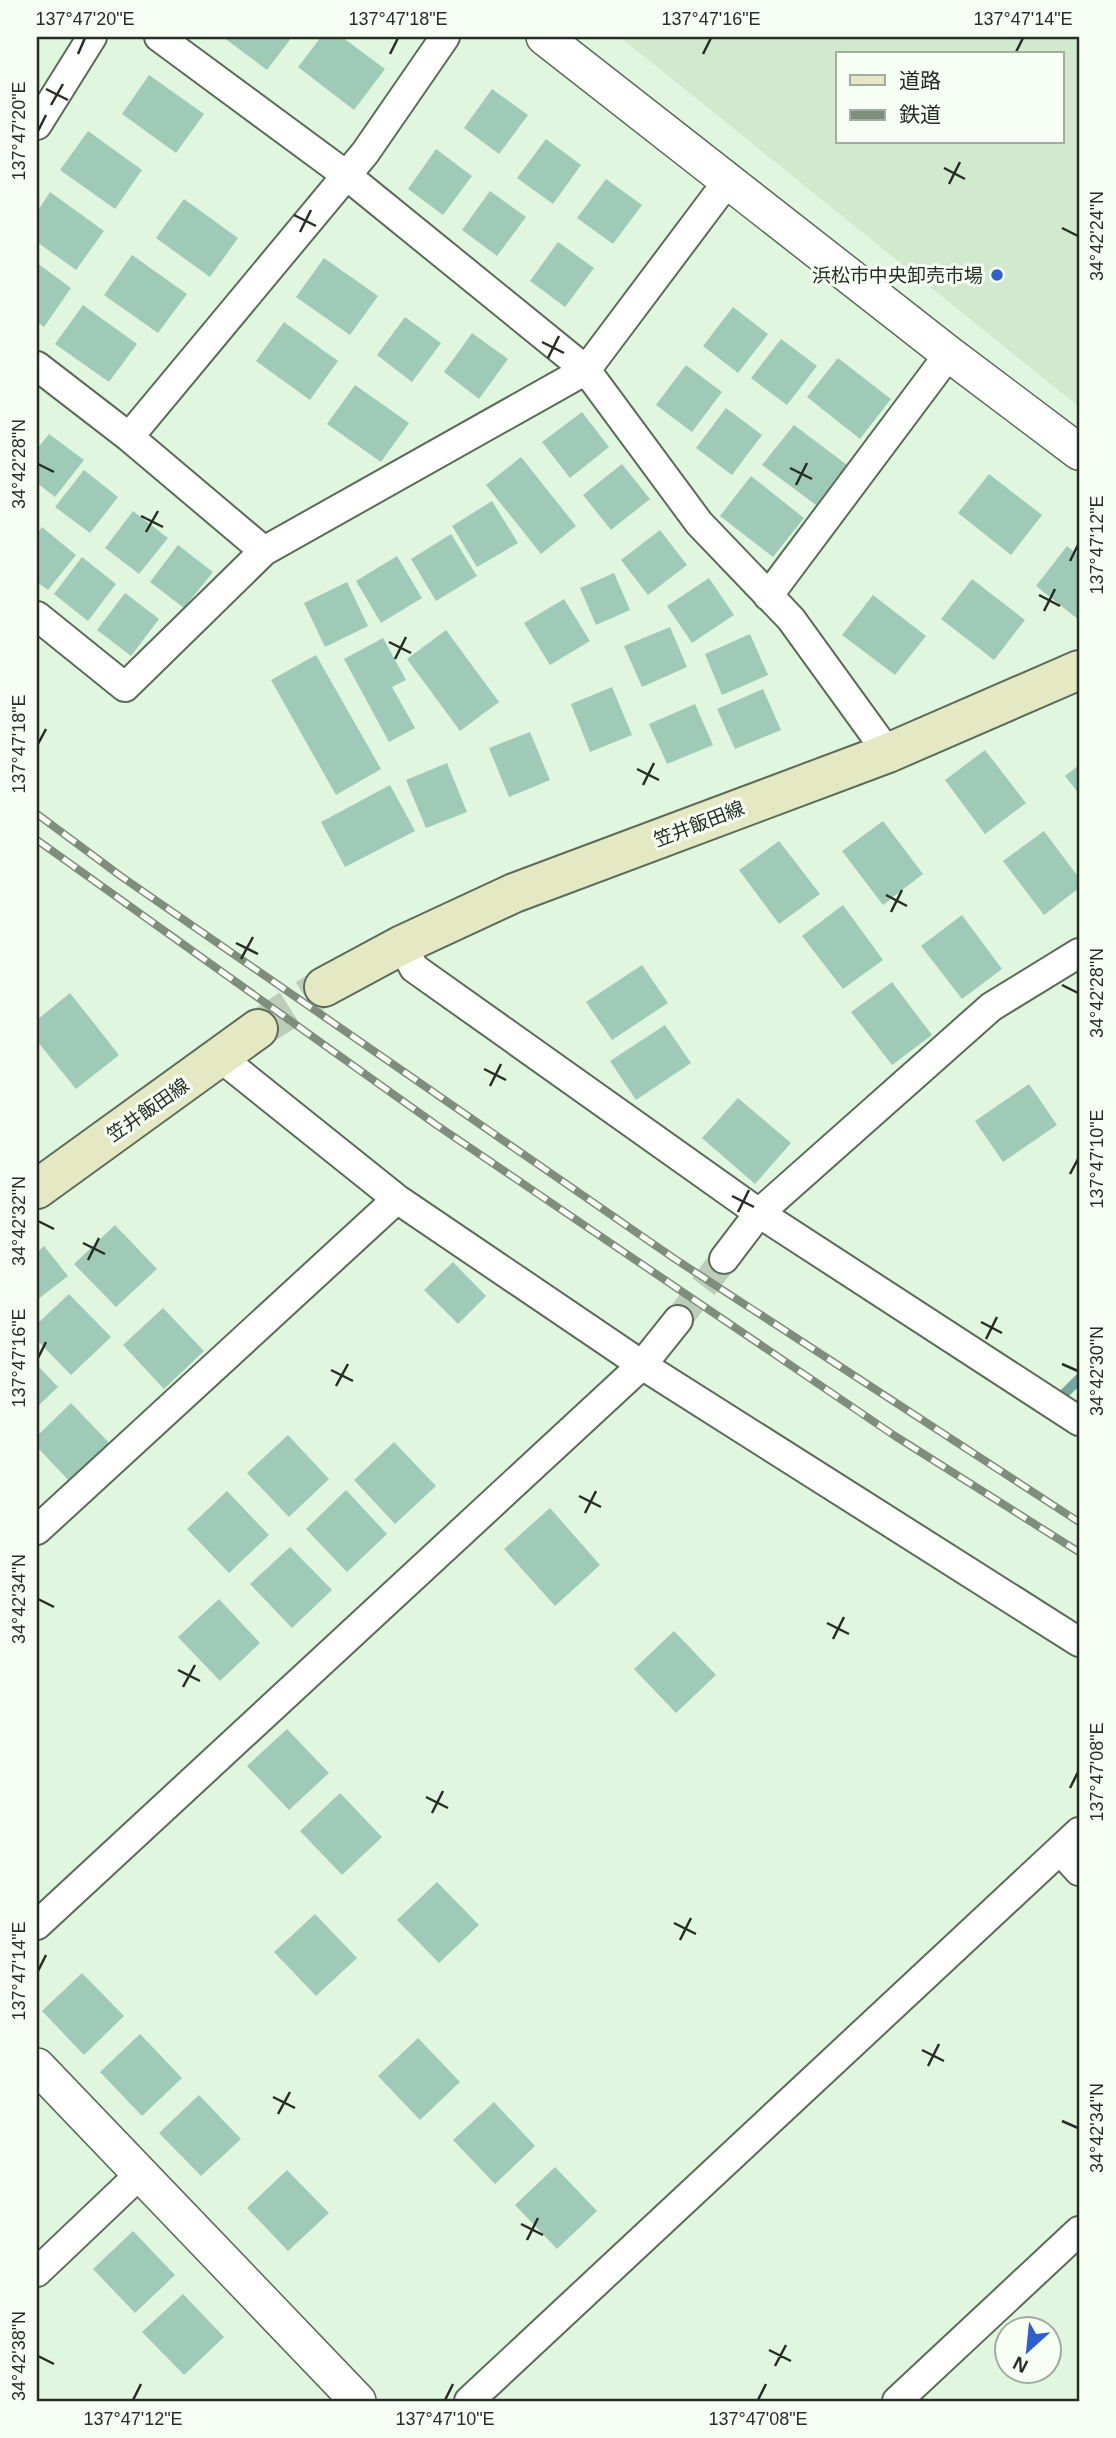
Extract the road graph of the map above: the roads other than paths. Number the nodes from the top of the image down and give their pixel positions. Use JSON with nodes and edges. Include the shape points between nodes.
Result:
{"nodes":[{"id":1,"x":92,"y":37,"type":"edge"},
{"id":2,"x":159,"y":37,"type":"edge"},
{"id":3,"x":444,"y":37,"type":"edge"},
{"id":4,"x":544,"y":37,"type":"edge"},
{"id":5,"x":37,"y":125,"type":"edge"},
{"id":6,"x":346,"y":176,"type":"junction"},
{"id":7,"x":727,"y":182,"type":"junction"},
{"id":8,"x":949,"y":354,"type":"junction"},
{"id":9,"x":37,"y":366,"type":"edge"},
{"id":10,"x":586,"y":370,"type":"junction"},
{"id":11,"x":129,"y":438,"type":"junction"},
{"id":12,"x":1079,"y":452,"type":"edge"},
{"id":13,"x":264,"y":551,"type":"junction"},
{"id":14,"x":768,"y":596,"type":"junction"},
{"id":15,"x":37,"y":616,"type":"edge"},
{"id":16,"x":1079,"y":670,"type":"edge"},
{"id":17,"x":888,"y":753,"type":"junction"},
{"id":18,"x":402,"y":945,"type":"junction"},
{"id":19,"x":1079,"y":953,"type":"edge"},
{"id":20,"x":324,"y":988,"type":"tunnel mouth"},
{"id":21,"x":258,"y":1029,"type":"tunnel mouth"},
{"id":22,"x":221,"y":1058,"type":"junction"},
{"id":23,"x":37,"y":1189,"type":"edge"},
{"id":24,"x":397,"y":1199,"type":"junction"},
{"id":25,"x":759,"y":1213,"type":"junction"},
{"id":26,"x":724,"y":1259,"type":"tunnel mouth"},
{"id":27,"x":678,"y":1320,"type":"tunnel mouth"},
{"id":28,"x":642,"y":1365,"type":"junction"},
{"id":29,"x":1079,"y":1422,"type":"edge"},
{"id":30,"x":37,"y":1530,"type":"edge"},
{"id":31,"x":1079,"y":1642,"type":"edge"},
{"id":32,"x":1070,"y":1841,"type":"edge"},
{"id":33,"x":1079,"y":1871,"type":"edge"},
{"id":34,"x":37,"y":1925,"type":"edge"},
{"id":35,"x":37,"y":2066,"type":"edge"},
{"id":36,"x":139,"y":2175,"type":"junction"},
{"id":37,"x":1079,"y":2231,"type":"edge"},
{"id":38,"x":37,"y":2272,"type":"edge"},
{"id":39,"x":358,"y":2401,"type":"edge"},
{"id":40,"x":469,"y":2401,"type":"edge"},
{"id":41,"x":897,"y":2401,"type":"edge"}],
"edges":[{"from":1,"to":5,"type":"street"},
{"from":2,"to":6,"type":"street"},
{"from":3,"to":6,"type":"street"},
{"from":4,"to":7,"type":"street"},
{"from":6,"to":10,"type":"street"},
{"from":6,"to":11,"type":"street"},
{"from":7,"to":8,"type":"street"},
{"from":7,"to":10,"type":"street"},
{"from":8,"to":12,"type":"street"},
{"from":8,"to":14,"type":"street"},
{"from":9,"to":11,"type":"street"},
{"from":10,"to":13,"type":"street"},
{"from":10,"to":14,"type":"street","via":[[699,523]]},
{"from":11,"to":13,"type":"street"},
{"from":13,"to":15,"type":"street","via":[[125,687]]},
{"from":14,"to":17,"type":"street","via":[[791,619]]},
{"from":16,"to":17,"type":"main road","name":"笠井飯田線"},
{"from":17,"to":18,"type":"main road","name":"笠井飯田線","via":[[514,893]]},
{"from":18,"to":20,"type":"main road","name":"笠井飯田線"},
{"from":18,"to":25,"type":"street","via":[[414,968]]},
{"from":19,"to":25,"type":"street","via":[[991,1007]]},
{"from":21,"to":22,"type":"main road","name":"笠井飯田線"},
{"from":22,"to":23,"type":"main road","name":"笠井飯田線"},
{"from":22,"to":24,"type":"street"},
{"from":24,"to":28,"type":"street"},
{"from":24,"to":30,"type":"street"},
{"from":25,"to":26,"type":"street"},
{"from":25,"to":29,"type":"street"},
{"from":27,"to":28,"type":"street"},
{"from":28,"to":31,"type":"street"},
{"from":28,"to":34,"type":"street"},
{"from":32,"to":33,"type":"street"},
{"from":32,"to":40,"type":"street"},
{"from":35,"to":36,"type":"street"},
{"from":36,"to":38,"type":"street"},
{"from":36,"to":39,"type":"street"},
{"from":37,"to":41,"type":"street"}]}
